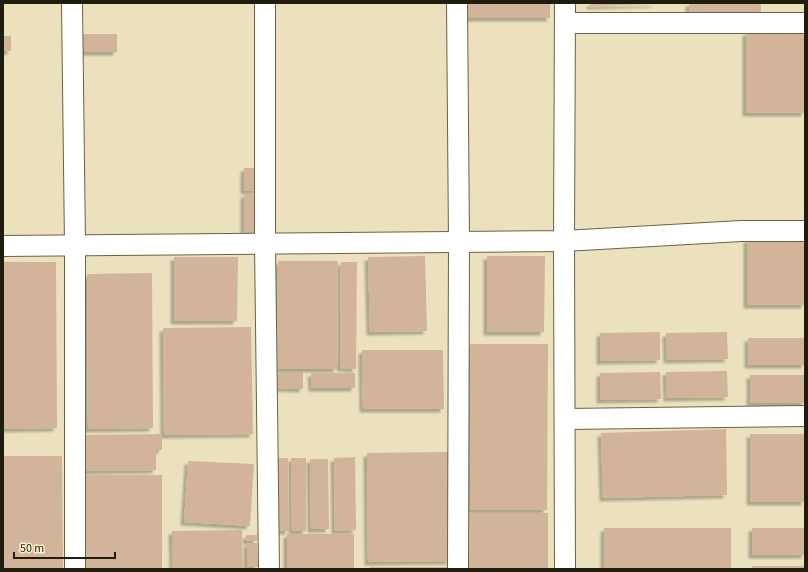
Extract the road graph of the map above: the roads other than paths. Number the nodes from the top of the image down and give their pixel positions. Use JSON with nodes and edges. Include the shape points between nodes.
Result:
{"nodes":[{"id":1,"x":72,"y":3,"type":"edge"},
{"id":2,"x":265,"y":3,"type":"edge"},
{"id":3,"x":456,"y":3,"type":"edge"},
{"id":4,"x":565,"y":3,"type":"edge"},
{"id":5,"x":564,"y":23,"type":"junction"},
{"id":6,"x":805,"y":23,"type":"edge"},
{"id":7,"x":805,"y":231,"type":"edge"},
{"id":8,"x":564,"y":240,"type":"junction"},
{"id":9,"x":459,"y":242,"type":"junction"},
{"id":10,"x":265,"y":243,"type":"junction"},
{"id":11,"x":75,"y":245,"type":"junction"},
{"id":12,"x":3,"y":246,"type":"edge"},
{"id":13,"x":805,"y":416,"type":"edge"},
{"id":14,"x":564,"y":419,"type":"junction"},
{"id":15,"x":75,"y":569,"type":"edge"},
{"id":16,"x":269,"y":569,"type":"edge"},
{"id":17,"x":458,"y":569,"type":"edge"},
{"id":18,"x":565,"y":569,"type":"edge"}],
"edges":[{"from":1,"to":11,"type":"lane"},
{"from":2,"to":10,"type":"lane"},
{"from":3,"to":9,"type":"lane"},
{"from":4,"to":5,"type":"lane"},
{"from":5,"to":6,"type":"lane"},
{"from":5,"to":8,"type":"lane"},
{"from":7,"to":8,"type":"lane","via":[[741,231]]},
{"from":8,"to":9,"type":"lane"},
{"from":8,"to":14,"type":"lane"},
{"from":9,"to":10,"type":"lane"},
{"from":9,"to":17,"type":"lane"},
{"from":10,"to":11,"type":"lane"},
{"from":10,"to":16,"type":"lane"},
{"from":11,"to":12,"type":"lane"},
{"from":11,"to":15,"type":"lane"},
{"from":13,"to":14,"type":"lane"},
{"from":14,"to":18,"type":"lane"}]}
